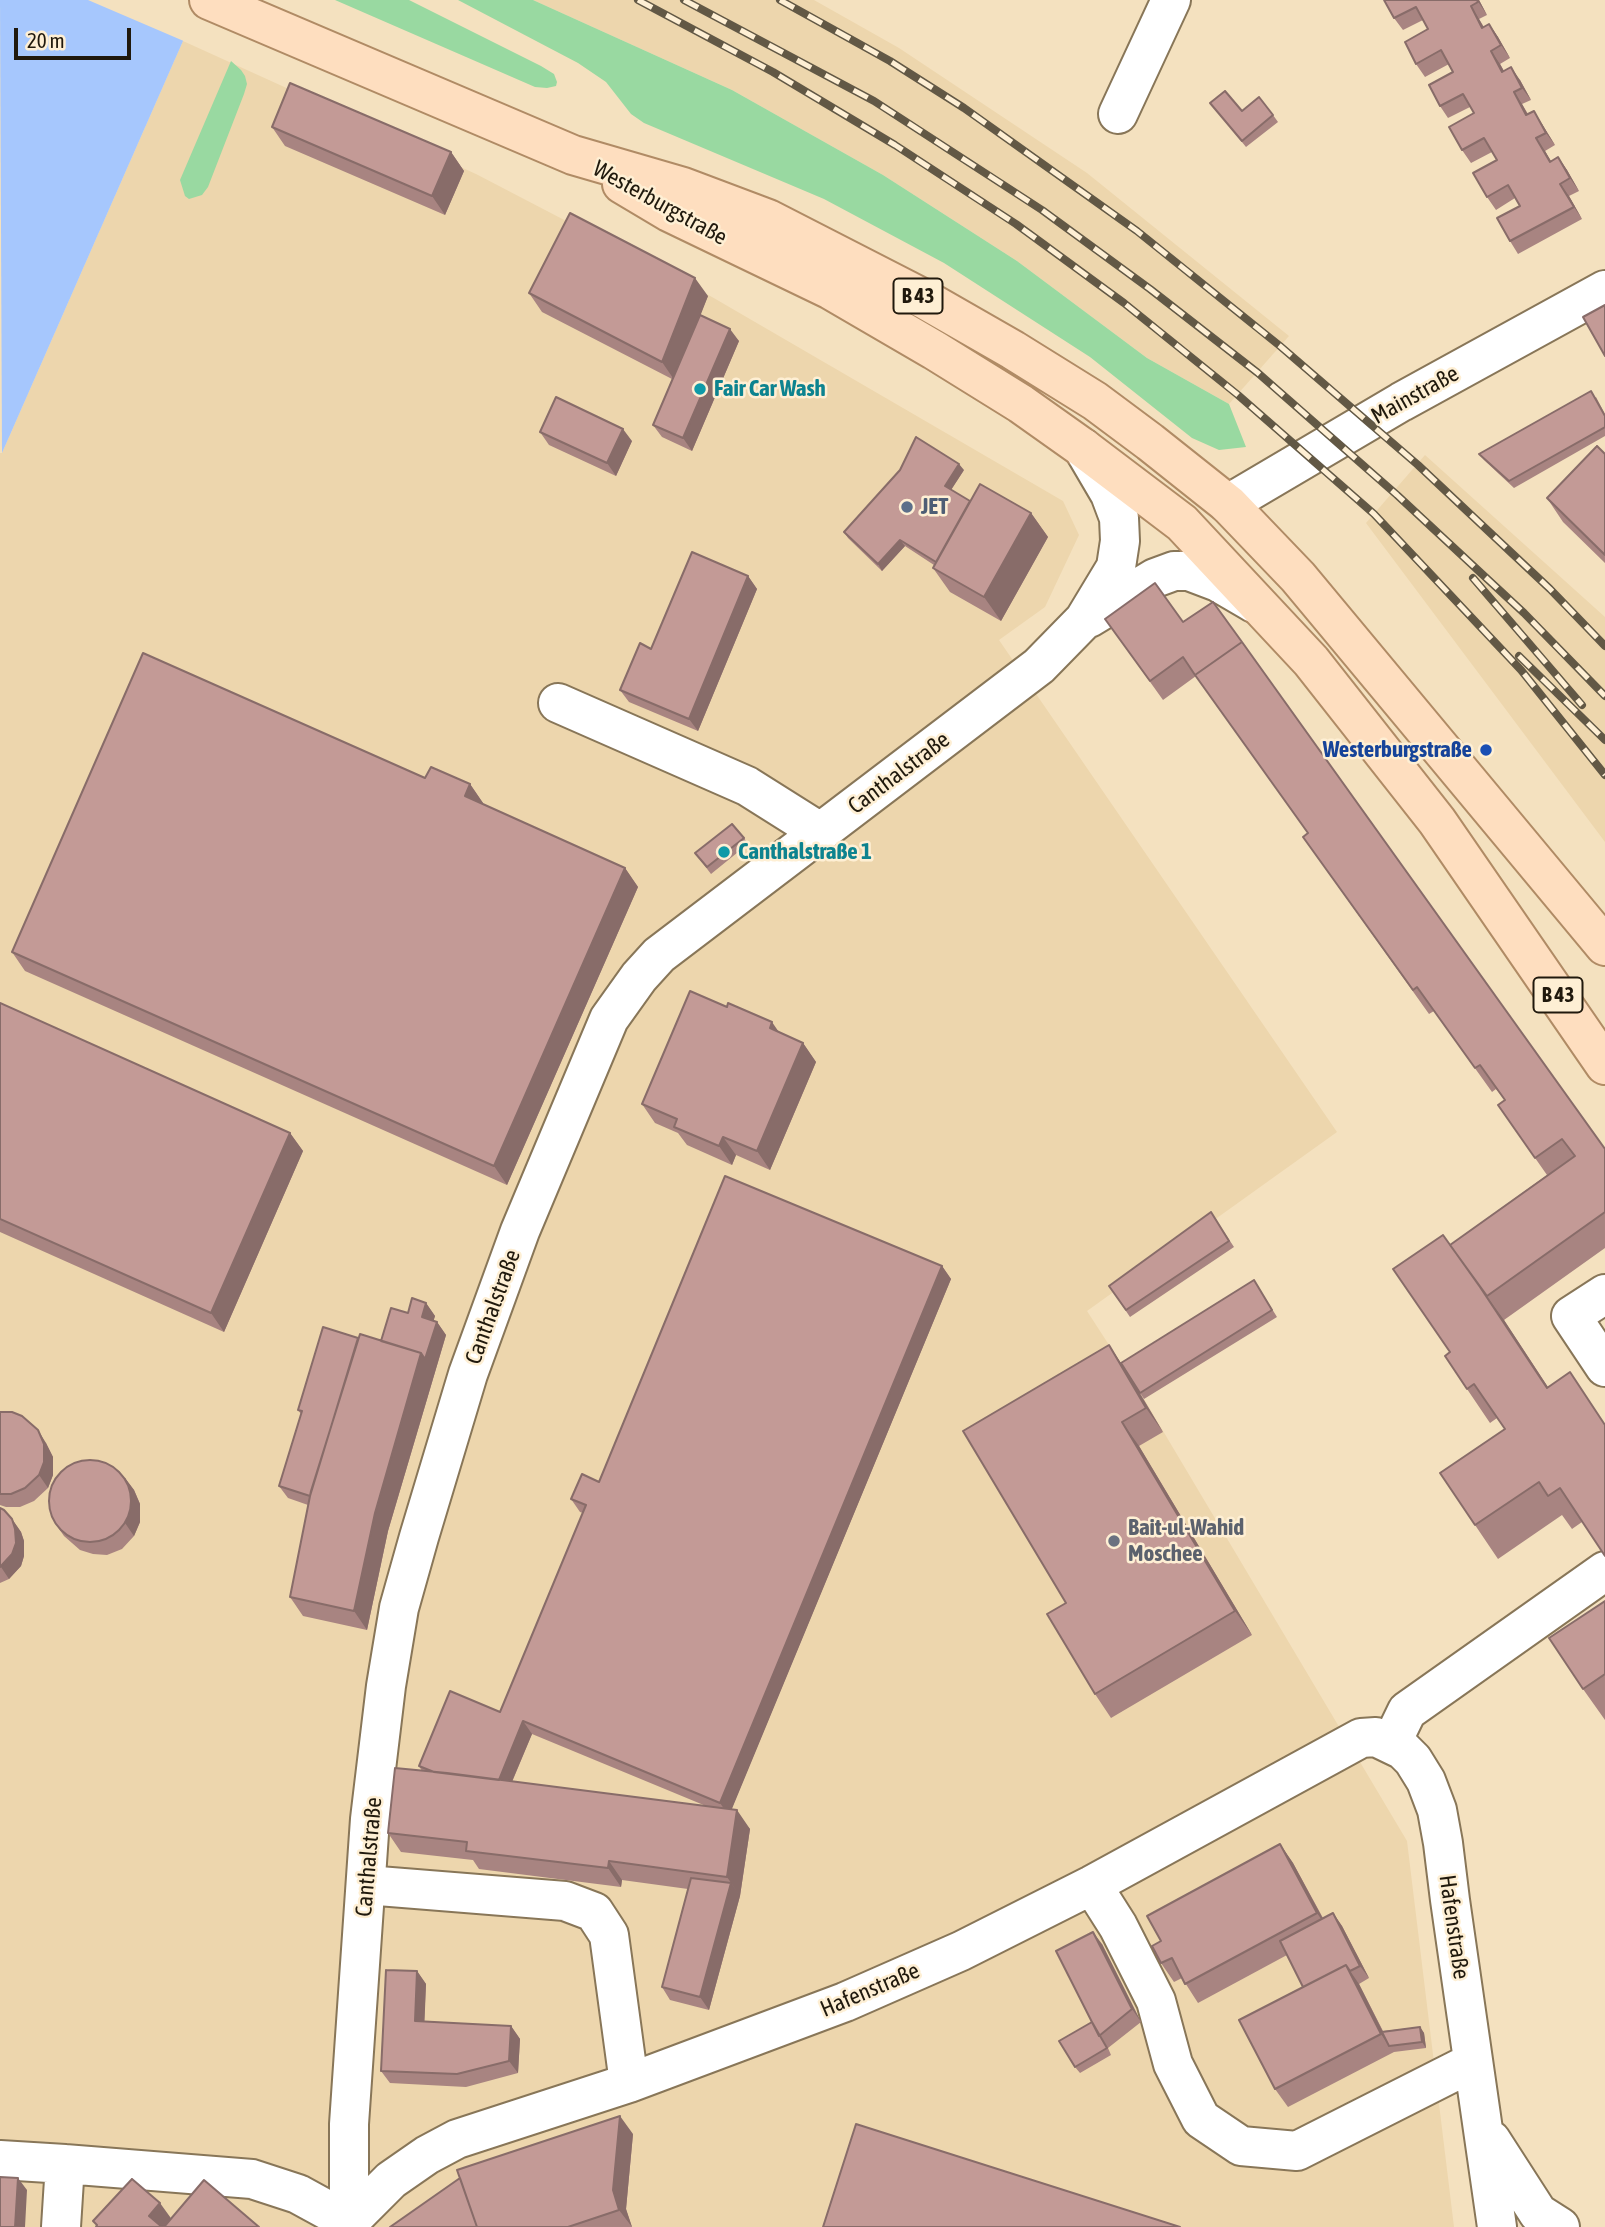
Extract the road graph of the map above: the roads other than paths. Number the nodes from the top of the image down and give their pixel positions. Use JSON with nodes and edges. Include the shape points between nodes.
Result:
{"nodes":[{"id":1,"x":209,"y":0,"type":"edge"},
{"id":2,"x":1171,"y":0,"type":"edge"},
{"id":3,"x":1118,"y":114,"type":"dead end"},
{"id":4,"x":573,"y":155,"type":"junction"},
{"id":5,"x":1605,"y":290,"type":"edge"},
{"id":6,"x":1083,"y":448,"type":"junction"},
{"id":7,"x":1228,"y":505,"type":"junction"},
{"id":8,"x":1182,"y":523,"type":"junction"},
{"id":9,"x":1261,"y":607,"type":"junction"},
{"id":10,"x":1084,"y":621,"type":"junction"},
{"id":11,"x":558,"y":703,"type":"dead end"},
{"id":12,"x":820,"y":832,"type":"junction"},
{"id":13,"x":1605,"y":946,"type":"edge"},
{"id":14,"x":1605,"y":1065,"type":"edge"},
{"id":15,"x":1605,"y":1294,"type":"edge"},
{"id":16,"x":1605,"y":1367,"type":"edge"},
{"id":17,"x":1605,"y":1572,"type":"edge"},
{"id":18,"x":1391,"y":1744,"type":"junction"},
{"id":19,"x":366,"y":1885,"type":"junction"},
{"id":20,"x":1092,"y":1885,"type":"junction"},
{"id":21,"x":1473,"y":2062,"type":"junction"},
{"id":22,"x":629,"y":2083,"type":"junction"},
{"id":23,"x":1483,"y":2127,"type":"junction"},
{"id":24,"x":0,"y":2161,"type":"edge"},
{"id":25,"x":65,"y":2164,"type":"junction"},
{"id":26,"x":1547,"y":2222,"type":"edge"},
{"id":27,"x":347,"y":2225,"type":"edge"},
{"id":28,"x":61,"y":2227,"type":"edge"},
{"id":29,"x":1497,"y":2227,"type":"edge"}],
"edges":[{"from":1,"to":4,"type":"main road","number":"B 43"},
{"from":2,"to":3,"type":"street"},
{"from":4,"to":6,"type":"main road","name":"Westerburgstraße","number":"B 43","via":[[669,212],[831,290],[1021,404]]},
{"from":4,"to":7,"type":"main road","name":"Westerburgstraße","number":"B 43","via":[[683,187],[768,219],[924,299],[1095,401]]},
{"from":5,"to":7,"type":"street","name":"Mainstraße","via":[[1401,402]]},
{"from":6,"to":8,"type":"main road","name":"Westerburgstraße","number":"B 43"},
{"from":6,"to":10,"type":"street","name":"Canthalstraße","via":[[1110,494],[1119,518],[1120,541],[1116,567]]},
{"from":7,"to":8,"type":"main road"},
{"from":7,"to":13,"type":"main road","name":"Westerburgstraße","number":"B 43","via":[[1298,578]]},
{"from":8,"to":9,"type":"main road","name":"Westerburgstraße","number":"B 43"},
{"from":9,"to":10,"type":"street","name":"Canthalstraße","via":[[1218,582],[1189,571],[1174,571]]},
{"from":9,"to":14,"type":"main road","name":"Westerburgstraße","number":"B 43","via":[[1311,661],[1437,821]]},
{"from":10,"to":12,"type":"street","name":"Canthalstraße","via":[[1039,666]]},
{"from":11,"to":12,"type":"street","via":[[747,786]]},
{"from":12,"to":19,"type":"street","name":"Canthalstraße","via":[[659,955],[609,1019],[520,1231],[468,1374],[419,1537],[386,1686]]},
{"from":15,"to":16,"type":"street","via":[[1571,1316]]},
{"from":17,"to":18,"type":"street","via":[[1407,1711]]},
{"from":18,"to":20,"type":"street","name":"Hafenstraße","via":[[1376,1737],[1361,1738]]},
{"from":18,"to":21,"type":"street","name":"Hafenstraße","via":[[1413,1760],[1437,1811]]},
{"from":19,"to":22,"type":"street","via":[[565,1901],[594,1912],[609,1936]]},
{"from":19,"to":27,"type":"street","name":"Canthalstraße","via":[[349,2124]]},
{"from":20,"to":21,"type":"street","via":[[1156,2001],[1173,2064],[1201,2119],[1241,2146],[1297,2151]]},
{"from":20,"to":22,"type":"street","name":"Hafenstraße","via":[[845,2003]]},
{"from":21,"to":23,"type":"street","name":"Hafenstraße"},
{"from":22,"to":27,"type":"street","name":"Hafenstraße","via":[[457,2139],[391,2179]]},
{"from":23,"to":26,"type":"street","name":"Hafenstraße"},
{"from":23,"to":29,"type":"street","name":"Hafenstraße"},
{"from":24,"to":25,"type":"street"},
{"from":25,"to":27,"type":"street","via":[[252,2179],[298,2194]]},
{"from":25,"to":28,"type":"street"}]}
